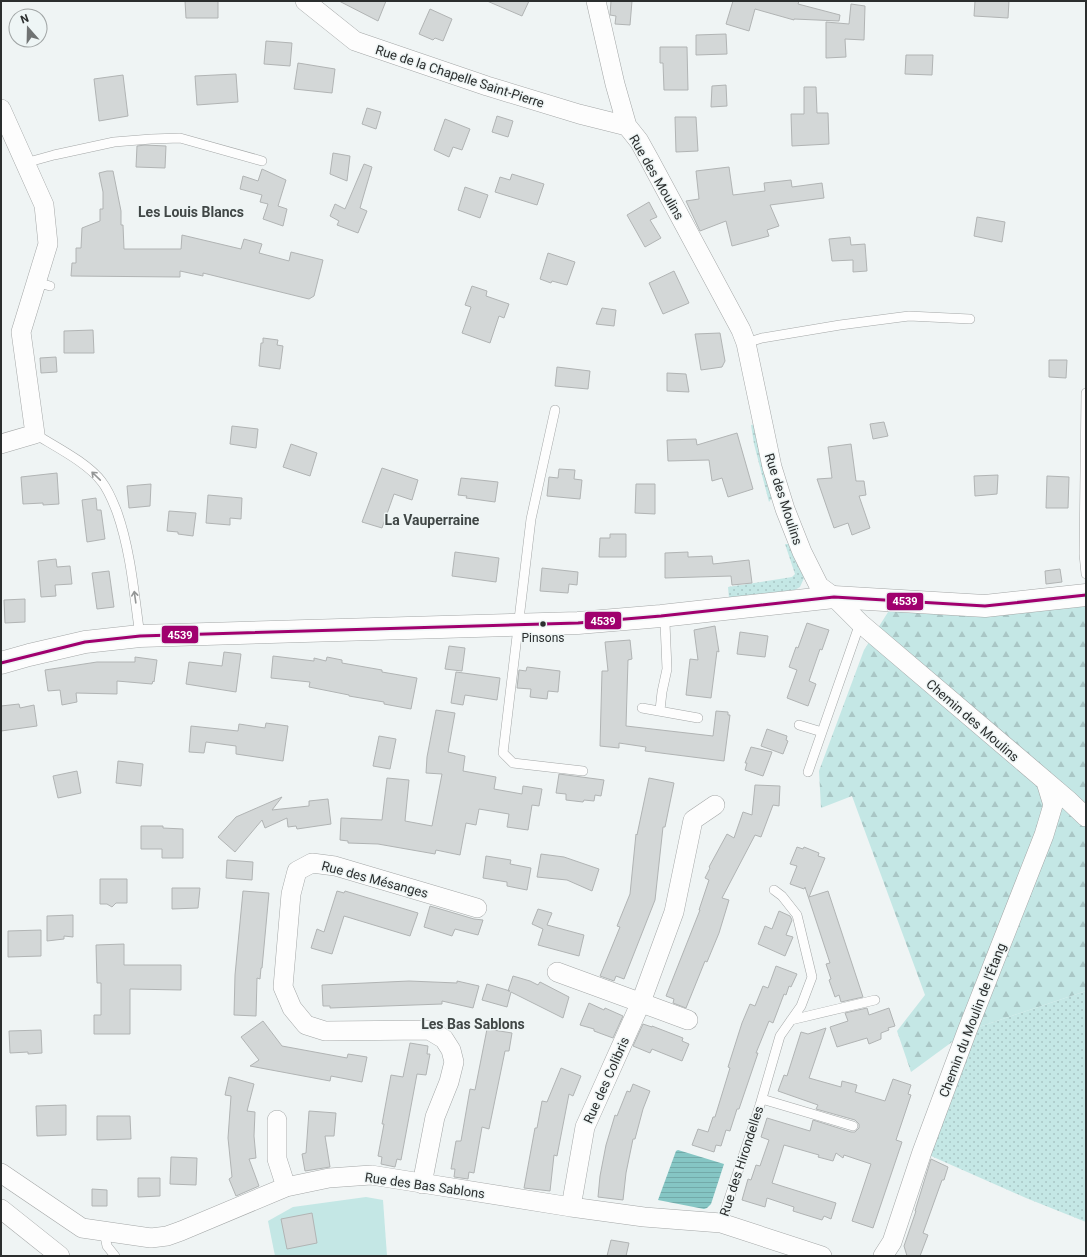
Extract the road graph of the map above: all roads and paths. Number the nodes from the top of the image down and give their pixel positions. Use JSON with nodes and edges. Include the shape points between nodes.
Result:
{"nodes":[{"id":1,"x":305,"y":1,"type":"edge"},
{"id":2,"x":596,"y":1,"type":"edge"},
{"id":3,"x":1,"y":109,"type":"edge"},
{"id":4,"x":628,"y":126,"type":"junction"},
{"id":5,"x":262,"y":161,"type":"dead end"},
{"id":6,"x":25,"y":163,"type":"junction"},
{"id":7,"x":970,"y":319,"type":"dead end"},
{"id":8,"x":746,"y":342,"type":"junction"},
{"id":9,"x":1086,"y":393,"type":"edge"},
{"id":10,"x":555,"y":410,"type":"dead end"},
{"id":11,"x":35,"y":434,"type":"junction"},
{"id":12,"x":1,"y":444,"type":"edge"},
{"id":13,"x":1086,"y":574,"type":"edge"},
{"id":14,"x":1086,"y":595,"type":"edge"},
{"id":15,"x":834,"y":597,"type":"junction"},
{"id":16,"x":661,"y":616,"type":"junction"},
{"id":17,"x":860,"y":623,"type":"junction"},
{"id":18,"x":517,"y":625,"type":"junction"},
{"id":19,"x":140,"y":636,"type":"junction"},
{"id":20,"x":1,"y":663,"type":"edge"},
{"id":21,"x":642,"y":708,"type":"dead end"},
{"id":22,"x":660,"y":710,"type":"junction"},
{"id":23,"x":698,"y":718,"type":"dead end"},
{"id":24,"x":799,"y":725,"type":"dead end"},
{"id":25,"x":822,"y":732,"type":"junction"},
{"id":26,"x":583,"y":771,"type":"dead end"},
{"id":27,"x":808,"y":772,"type":"dead end"},
{"id":28,"x":1046,"y":782,"type":"junction"},
{"id":29,"x":714,"y":805,"type":"dead end"},
{"id":30,"x":1086,"y":817,"type":"edge"},
{"id":31,"x":774,"y":890,"type":"dead end"},
{"id":32,"x":477,"y":908,"type":"dead end"},
{"id":33,"x":557,"y":972,"type":"dead end"},
{"id":34,"x":875,"y":1000,"type":"dead end"},
{"id":35,"x":641,"y":1002,"type":"junction"},
{"id":36,"x":688,"y":1020,"type":"dead end"},
{"id":37,"x":791,"y":1020,"type":"junction"},
{"id":38,"x":762,"y":1099,"type":"junction"},
{"id":39,"x":277,"y":1120,"type":"dead end"},
{"id":40,"x":853,"y":1126,"type":"dead end"},
{"id":41,"x":1,"y":1173,"type":"edge"},
{"id":42,"x":422,"y":1184,"type":"junction"},
{"id":43,"x":286,"y":1188,"type":"junction"},
{"id":44,"x":571,"y":1207,"type":"junction"},
{"id":45,"x":1,"y":1209,"type":"edge"},
{"id":46,"x":721,"y":1224,"type":"junction"},
{"id":47,"x":104,"y":1231,"type":"junction"},
{"id":48,"x":60,"y":1256,"type":"edge"},
{"id":49,"x":115,"y":1256,"type":"edge"},
{"id":50,"x":822,"y":1256,"type":"edge"},
{"id":51,"x":883,"y":1256,"type":"edge"}],
"edges":[{"from":1,"to":4,"type":"street","name":"Rue de la Chapelle Saint-Pierre","via":[[355,41],[487,86],[578,114]]},
{"from":2,"to":4,"type":"street","name":"Rue des Moulins","via":[[615,84]]},
{"from":3,"to":6,"type":"street"},
{"from":4,"to":8,"type":"street","name":"Rue des Moulins","via":[[675,205]]},
{"from":5,"to":6,"type":"lane","via":[[180,138],[114,142]]},
{"from":6,"to":11,"type":"street","via":[[44,205],[48,244],[43,284],[20,332]]},
{"from":7,"to":8,"type":"lane","via":[[909,316],[832,326]]},
{"from":8,"to":15,"type":"street","name":"Rue des Moulins","via":[[772,467],[785,509],[811,573],[819,586]]},
{"from":9,"to":13,"type":"lane"},
{"from":10,"to":18,"type":"lane","via":[[531,519]]},
{"from":11,"to":12,"type":"street"},
{"from":19,"to":11,"type":"lane","one_way":true,"via":[[128,552],[112,498],[102,482],[87,467]]},
{"from":14,"to":15,"type":"street","via":[[985,606]]},
{"from":15,"to":16,"type":"street"},
{"from":15,"to":17,"type":"street","name":"Rue des Moulins"},
{"from":16,"to":18,"type":"street"},
{"from":16,"to":22,"type":"lane","via":[[665,624],[667,669]]},
{"from":17,"to":25,"type":"lane"},
{"from":17,"to":28,"type":"street","name":"Chemin des Moulins"},
{"from":18,"to":19,"type":"street"},
{"from":18,"to":26,"type":"lane","via":[[503,753],[513,763]]},
{"from":19,"to":20,"type":"street","via":[[85,642]]},
{"from":21,"to":22,"type":"lane"},
{"from":22,"to":23,"type":"lane"},
{"from":24,"to":25,"type":"lane"},
{"from":25,"to":27,"type":"lane"},
{"from":28,"to":30,"type":"street","name":"Chemin des Moulins"},
{"from":28,"to":51,"type":"street","name":"Chemin du Moulin de l'Étang","via":[[1053,805],[1044,835],[967,1031],[892,1242]]},
{"from":29,"to":35,"type":"street","name":"Rue des Colibris","via":[[693,820],[674,912]]},
{"from":31,"to":37,"type":"lane","name":"Rue des Hirondelles","via":[[797,915],[812,977],[801,1006]]},
{"from":32,"to":42,"type":"street","name":"Rue des Mésanges","via":[[335,866],[312,863],[297,871],[291,894],[283,988],[292,1008],[306,1025],[325,1031],[429,1030],[444,1039],[451,1050],[454,1062],[435,1117]]},
{"from":33,"to":35,"type":"street"},
{"from":34,"to":37,"type":"lane"},
{"from":35,"to":36,"type":"street"},
{"from":35,"to":44,"type":"street","name":"Rue des Colibris","via":[[585,1127]]},
{"from":37,"to":38,"type":"lane","name":"Rue des Hirondelles","via":[[780,1036]]},
{"from":38,"to":40,"type":"lane","name":"Rue des Hirondelles"},
{"from":38,"to":46,"type":"lane","name":"Rue des Hirondelles"},
{"from":39,"to":43,"type":"street","via":[[277,1159]]},
{"from":41,"to":47,"type":"street","name":"Rue des Bas Sablons","via":[[82,1228]]},
{"from":42,"to":43,"type":"street","name":"Rue des Bas Sablons","via":[[371,1175],[329,1178]]},
{"from":42,"to":44,"type":"street","name":"Rue des Bas Sablons"},
{"from":43,"to":47,"type":"street","name":"Rue des Bas Sablons","via":[[167,1236],[150,1238]]},
{"from":44,"to":46,"type":"street","name":"Rue des Bas Sablons"},
{"from":45,"to":48,"type":"street"},
{"from":46,"to":50,"type":"street","name":"Rue des Bas Sablons"},
{"from":47,"to":49,"type":"lane","via":[[107,1246]]}]}
